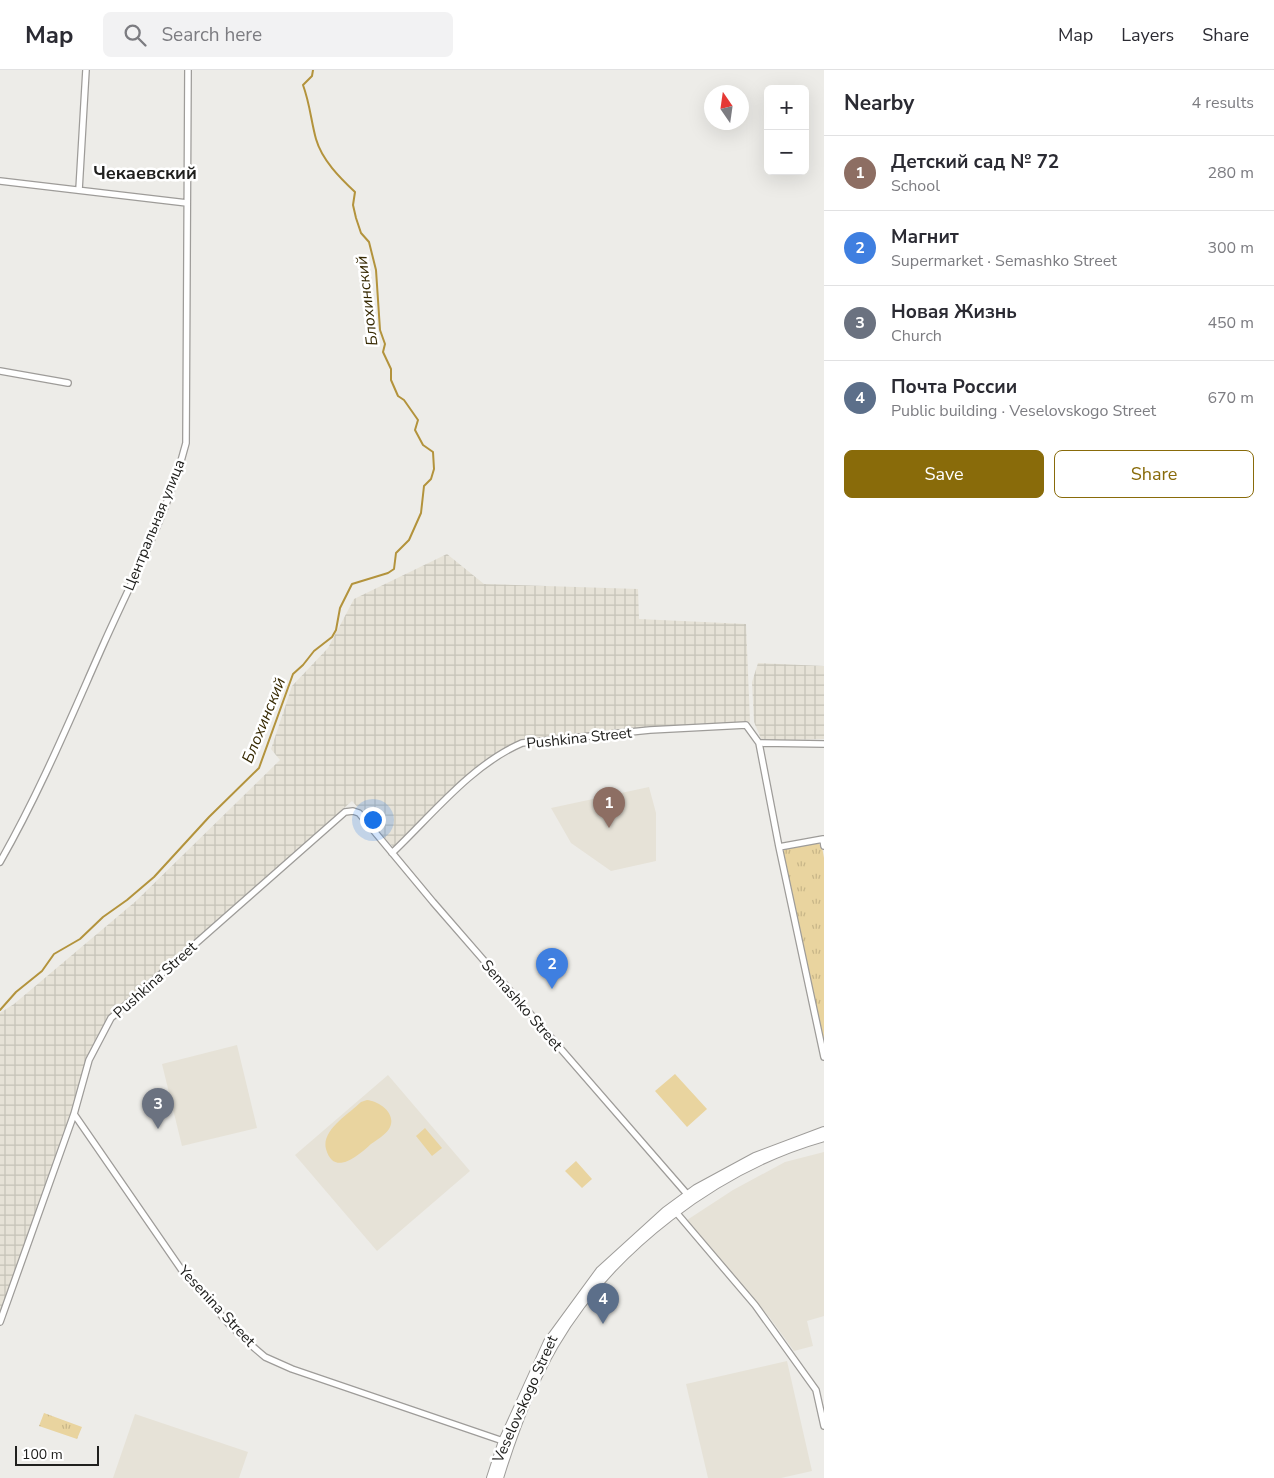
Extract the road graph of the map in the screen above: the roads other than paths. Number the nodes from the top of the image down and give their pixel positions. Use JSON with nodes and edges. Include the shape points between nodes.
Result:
{"nodes":[{"id":1,"x":86,"y":70,"type":"edge"},
{"id":2,"x":188,"y":70,"type":"edge"},
{"id":3,"x":0,"y":181,"type":"edge"},
{"id":4,"x":78,"y":190,"type":"junction"},
{"id":5,"x":186,"y":203,"type":"junction"},
{"id":6,"x":0,"y":371,"type":"edge"},
{"id":7,"x":68,"y":382,"type":"dead end"},
{"id":8,"x":759,"y":743,"type":"junction"},
{"id":9,"x":824,"y":744,"type":"edge"},
{"id":10,"x":353,"y":810,"type":"joint"},
{"id":11,"x":824,"y":846,"type":"edge"},
{"id":12,"x":779,"y":847,"type":"junction"},
{"id":13,"x":392,"y":853,"type":"junction"},
{"id":14,"x":0,"y":862,"type":"edge"},
{"id":15,"x":824,"y":1057,"type":"edge"},
{"id":16,"x":74,"y":1114,"type":"junction"},
{"id":17,"x":824,"y":1131,"type":"edge"},
{"id":18,"x":824,"y":1137,"type":"edge"},
{"id":19,"x":689,"y":1197,"type":"junction"},
{"id":20,"x":675,"y":1211,"type":"junction"},
{"id":21,"x":603,"y":1274,"type":"junction"},
{"id":22,"x":0,"y":1322,"type":"edge"},
{"id":23,"x":824,"y":1426,"type":"edge"},
{"id":24,"x":506,"y":1443,"type":"junction"},
{"id":25,"x":491,"y":1478,"type":"edge"},
{"id":26,"x":499,"y":1478,"type":"edge"}],
"edges":[{"from":1,"to":4,"type":"street"},
{"from":2,"to":5,"type":"street","name":"Центральная улица"},
{"from":3,"to":4,"type":"street"},
{"from":4,"to":5,"type":"street"},
{"from":5,"to":14,"type":"street","name":"Центральная улица","via":[[186,443],[178,475],[46,771]]},
{"from":6,"to":7,"type":"street"},
{"from":8,"to":9,"type":"street"},
{"from":8,"to":12,"type":"street"},
{"from":8,"to":13,"type":"street","name":"Pushkina Street","via":[[746,725],[650,730],[522,743],[507,749],[478,770]]},
{"from":10,"to":13,"type":"street","name":"Semashko Street"},
{"from":10,"to":16,"type":"street","name":"Pushkina Street","via":[[345,812],[111,1018],[89,1060]]},
{"from":11,"to":12,"type":"street","via":[[822,839]]},
{"from":12,"to":15,"type":"street"},
{"from":13,"to":19,"type":"street","name":"Semashko Street"},
{"from":16,"to":22,"type":"street","name":"Pushkina Street"},
{"from":16,"to":24,"type":"street","name":"Yesenina Street","via":[[181,1269],[229,1324],[265,1357]]},
{"from":17,"to":19,"type":"main road","name":"Veselovskogo Street","via":[[755,1157]]},
{"from":18,"to":19,"type":"main road","name":"Veselovskogo Street","via":[[758,1162]]},
{"from":19,"to":20,"type":"main road","name":"Veselovskogo Street"},
{"from":19,"to":21,"type":"main road","name":"Veselovskogo Street"},
{"from":20,"to":21,"type":"main road","name":"Veselovskogo Street"},
{"from":20,"to":23,"type":"street","via":[[756,1305],[816,1390]]},
{"from":21,"to":24,"type":"main road","name":"Veselovskogo Street","via":[[548,1342]]},
{"from":24,"to":25,"type":"main road","name":"Veselovskogo Street"},
{"from":24,"to":26,"type":"main road","name":"Veselovskogo Street"}]}
